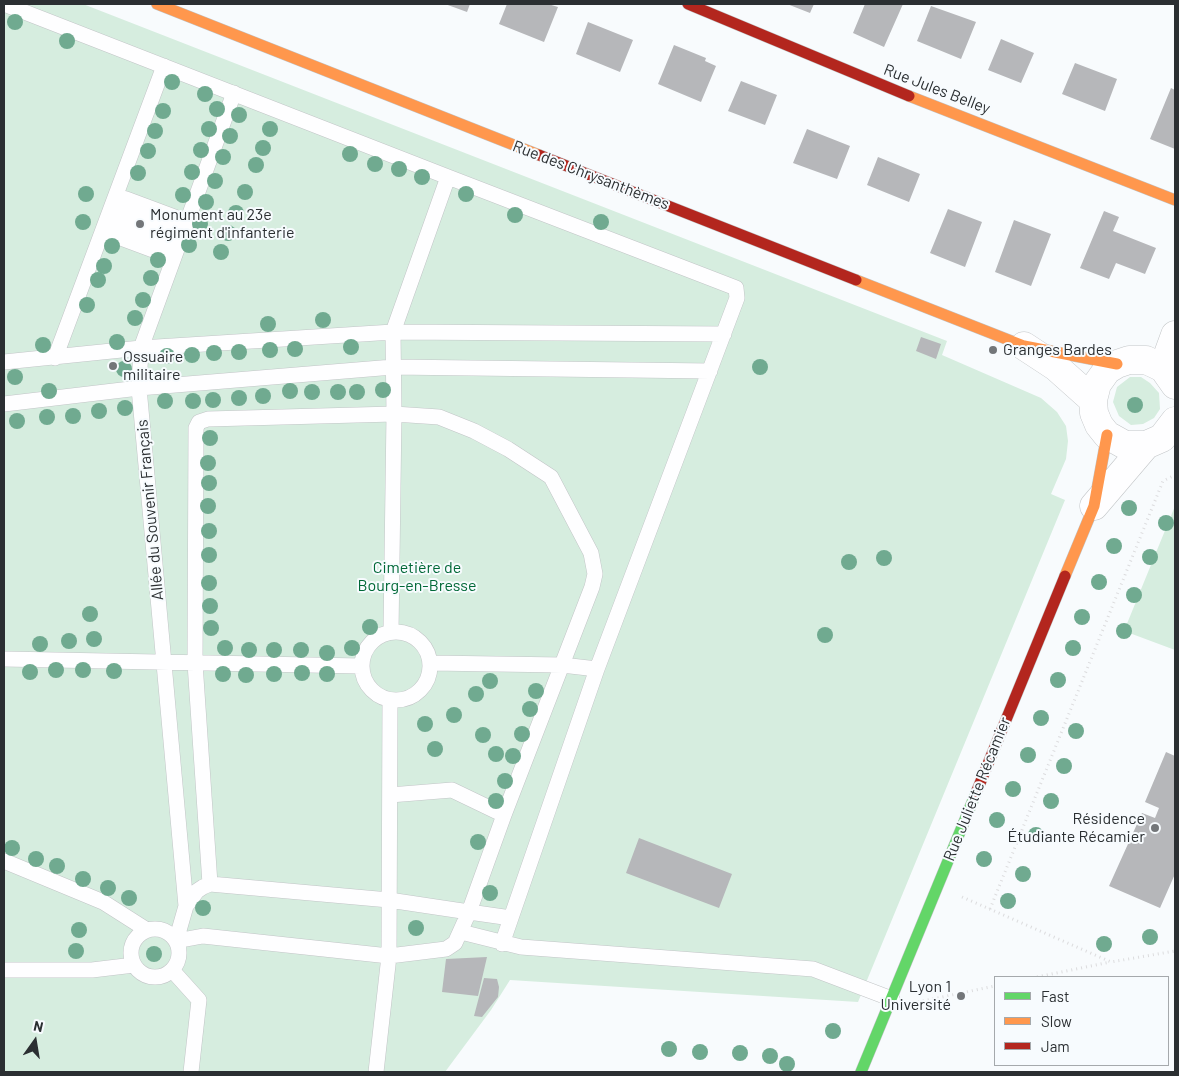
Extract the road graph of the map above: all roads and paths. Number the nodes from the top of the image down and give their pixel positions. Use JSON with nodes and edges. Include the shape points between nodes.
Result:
{"nodes":[{"id":1,"x":4,"y":4,"type":"edge"},
{"id":2,"x":157,"y":4,"type":"edge"},
{"id":3,"x":688,"y":4,"type":"edge"},
{"id":4,"x":164,"y":66,"type":"junction"},
{"id":5,"x":234,"y":93,"type":"junction"},
{"id":6,"x":448,"y":176,"type":"junction"},
{"id":7,"x":1175,"y":200,"type":"edge"},
{"id":8,"x":393,"y":332,"type":"junction"},
{"id":9,"x":724,"y":334,"type":"junction"},
{"id":10,"x":1175,"y":335,"type":"edge"},
{"id":11,"x":1024,"y":346,"type":"junction"},
{"id":12,"x":141,"y":348,"type":"junction"},
{"id":13,"x":55,"y":358,"type":"junction"},
{"id":14,"x":4,"y":362,"type":"edge"},
{"id":15,"x":1117,"y":364,"type":"junction"},
{"id":16,"x":393,"y":367,"type":"junction"},
{"id":17,"x":710,"y":371,"type":"junction"},
{"id":18,"x":1169,"y":377,"type":"edge"},
{"id":19,"x":139,"y":388,"type":"junction"},
{"id":20,"x":1093,"y":400,"type":"junction"},
{"id":21,"x":4,"y":404,"type":"edge"},
{"id":22,"x":394,"y":414,"type":"junction"},
{"id":23,"x":1106,"y":435,"type":"junction"},
{"id":24,"x":1165,"y":435,"type":"edge"},
{"id":25,"x":1175,"y":475,"type":"edge"},
{"id":26,"x":1094,"y":506,"type":"junction"},
{"id":27,"x":391,"y":632,"type":"junction"},
{"id":28,"x":4,"y":659,"type":"edge"},
{"id":29,"x":164,"y":662,"type":"junction"},
{"id":30,"x":195,"y":663,"type":"junction"},
{"id":31,"x":430,"y":663,"type":"junction"},
{"id":32,"x":562,"y":665,"type":"junction"},
{"id":33,"x":361,"y":666,"type":"junction"},
{"id":34,"x":598,"y":669,"type":"junction"},
{"id":35,"x":390,"y":700,"type":"junction"},
{"id":36,"x":390,"y":794,"type":"junction"},
{"id":37,"x":504,"y":815,"type":"junction"},
{"id":38,"x":4,"y":860,"type":"edge"},
{"id":39,"x":210,"y":884,"type":"junction"},
{"id":40,"x":962,"y":897,"type":"dead end"},
{"id":41,"x":389,"y":900,"type":"junction"},
{"id":42,"x":186,"y":906,"type":"junction"},
{"id":43,"x":990,"y":909,"type":"junction"},
{"id":44,"x":469,"y":912,"type":"junction"},
{"id":45,"x":511,"y":918,"type":"junction"},
{"id":46,"x":147,"y":930,"type":"junction"},
{"id":47,"x":461,"y":932,"type":"junction"},
{"id":48,"x":176,"y":941,"type":"junction"},
{"id":49,"x":502,"y":944,"type":"junction"},
{"id":50,"x":1175,"y":951,"type":"edge"},
{"id":51,"x":389,"y":956,"type":"junction"},
{"id":52,"x":1110,"y":962,"type":"junction"},
{"id":53,"x":134,"y":965,"type":"junction"},
{"id":54,"x":4,"y":970,"type":"edge"},
{"id":55,"x":172,"y":970,"type":"junction"},
{"id":56,"x":1042,"y":976,"type":"edge"},
{"id":57,"x":994,"y":986,"type":"edge"},
{"id":58,"x":892,"y":1000,"type":"junction"},
{"id":59,"x":918,"y":1002,"type":"dead end"},
{"id":60,"x":191,"y":1072,"type":"edge"},
{"id":61,"x":376,"y":1072,"type":"edge"},
{"id":62,"x":861,"y":1072,"type":"edge"}],
"edges":[{"from":1,"to":4,"type":"lane"},
{"from":2,"to":11,"type":"street","name":"Rue des Chrysanthèmes"},
{"from":3,"to":7,"type":"street","name":"Rue Jules Belley","via":[[877,83]]},
{"from":4,"to":5,"type":"lane"},
{"from":4,"to":13,"type":"lane"},
{"from":5,"to":6,"type":"lane"},
{"from":5,"to":12,"type":"lane","name":"Allée du Souvenir Français"},
{"from":6,"to":8,"type":"lane"},
{"from":6,"to":9,"type":"lane","via":[[736,288],[738,298]]},
{"from":8,"to":9,"type":"lane"},
{"from":8,"to":12,"type":"lane"},
{"from":8,"to":16,"type":"lane"},
{"from":9,"to":17,"type":"lane"},
{"from":10,"to":18,"type":"street"},
{"from":11,"to":15,"type":"street","name":"Rue des Chrysanthèmes"},
{"from":11,"to":20,"type":"street","name":"Rue des Chrysanthèmes","via":[[1056,367]]},
{"from":12,"to":13,"type":"lane"},
{"from":12,"to":19,"type":"lane","name":"Allée du Souvenir Français"},
{"from":13,"to":14,"type":"lane"},
{"from":15,"to":18,"type":"street","via":[[1146,360]]},
{"from":15,"to":20,"type":"street","via":[[1107,370],[1097,384]]},
{"from":16,"to":17,"type":"lane"},
{"from":16,"to":19,"type":"lane"},
{"from":16,"to":22,"type":"lane"},
{"from":17,"to":34,"type":"lane"},
{"from":19,"to":21,"type":"lane"},
{"from":19,"to":29,"type":"lane","name":"Allée du Souvenir Français"},
{"from":20,"to":23,"type":"street","via":[[1094,412]]},
{"from":22,"to":27,"type":"lane"},
{"from":22,"to":30,"type":"lane","via":[[208,419],[199,422],[196,428]]},
{"from":22,"to":32,"type":"lane","via":[[439,417],[474,431],[551,477],[591,553],[595,574]]},
{"from":23,"to":24,"type":"street","via":[[1125,445]]},
{"from":23,"to":26,"type":"street","name":"Rue Juliette Récamier"},
{"from":24,"to":26,"type":"street","name":"Rue Juliette Récamier"},
{"from":25,"to":43,"type":"path","via":[[1163,481]]},
{"from":26,"to":58,"type":"street","name":"Rue Juliette Récamier"},
{"from":27,"to":31,"type":"lane","via":[[417,638],[429,654]]},
{"from":27,"to":33,"type":"lane","via":[[373,640],[367,647]]},
{"from":28,"to":29,"type":"lane"},
{"from":29,"to":30,"type":"lane"},
{"from":29,"to":42,"type":"lane","name":"Allée du Souvenir Français"},
{"from":30,"to":33,"type":"lane"},
{"from":30,"to":39,"type":"lane"},
{"from":31,"to":32,"type":"lane"},
{"from":31,"to":35,"type":"lane","via":[[430,675],[424,687],[403,700]]},
{"from":32,"to":34,"type":"lane"},
{"from":32,"to":37,"type":"lane"},
{"from":33,"to":35,"type":"lane","via":[[373,692]]},
{"from":34,"to":45,"type":"lane"},
{"from":35,"to":36,"type":"lane"},
{"from":36,"to":37,"type":"lane","via":[[452,790]]},
{"from":36,"to":41,"type":"lane"},
{"from":37,"to":44,"type":"lane"},
{"from":38,"to":46,"type":"lane","via":[[103,902]]},
{"from":39,"to":41,"type":"lane"},
{"from":39,"to":42,"type":"lane","via":[[197,891]]},
{"from":40,"to":43,"type":"path"},
{"from":41,"to":44,"type":"lane"},
{"from":41,"to":51,"type":"lane"},
{"from":42,"to":48,"type":"lane","name":"Allée du Souvenir Français"},
{"from":43,"to":52,"type":"path"},
{"from":44,"to":45,"type":"lane"},
{"from":44,"to":47,"type":"lane"},
{"from":45,"to":49,"type":"lane"},
{"from":46,"to":48,"type":"lane","via":[[166,932]]},
{"from":46,"to":53,"type":"lane","via":[[133,945]]},
{"from":47,"to":49,"type":"lane"},
{"from":47,"to":51,"type":"lane","via":[[455,943],[446,949]]},
{"from":48,"to":51,"type":"lane","via":[[203,936]]},
{"from":48,"to":55,"type":"lane","via":[[179,956]]},
{"from":49,"to":58,"type":"lane","via":[[813,968]]},
{"from":50,"to":52,"type":"path"},
{"from":51,"to":61,"type":"lane"},
{"from":52,"to":56,"type":"path"},
{"from":53,"to":54,"type":"lane","via":[[92,970]]},
{"from":53,"to":55,"type":"lane","via":[[152,976]]},
{"from":55,"to":60,"type":"lane","via":[[199,1000]]},
{"from":57,"to":59,"type":"path"},
{"from":58,"to":62,"type":"street","name":"Rue Juliette Récamier"}]}
